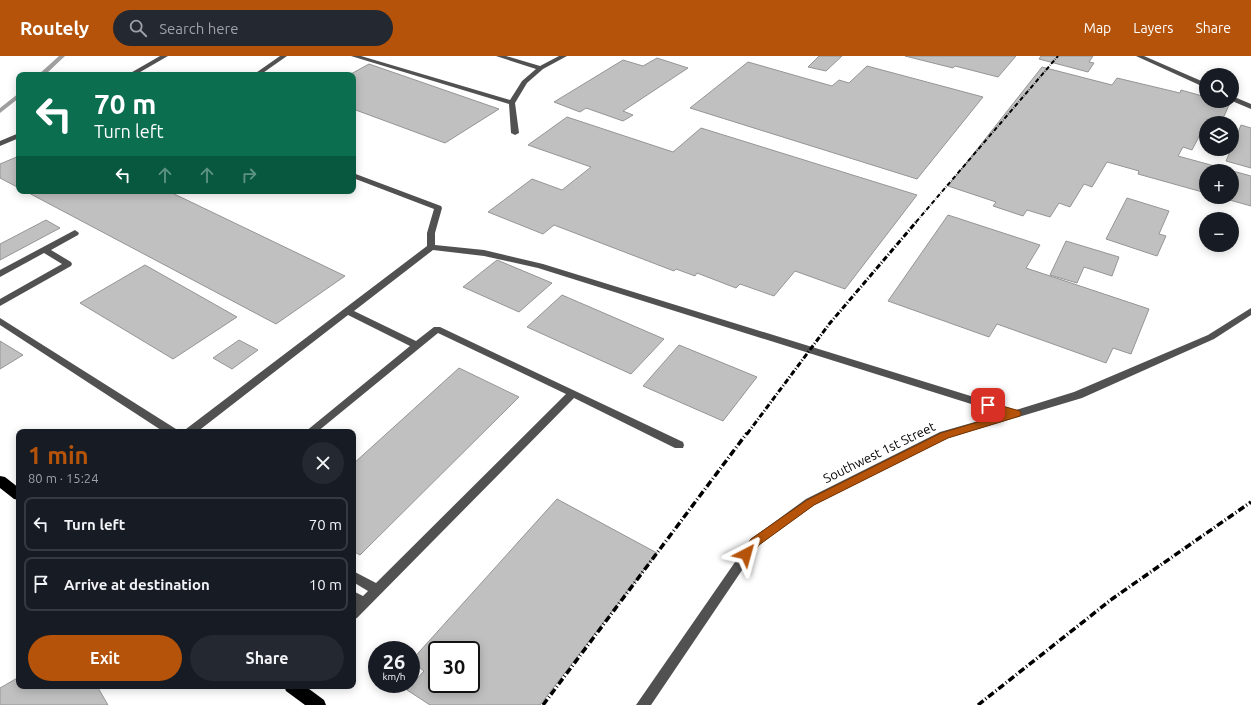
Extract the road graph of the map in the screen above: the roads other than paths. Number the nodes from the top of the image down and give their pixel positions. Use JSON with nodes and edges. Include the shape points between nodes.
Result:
{"nodes":[{"id":1,"x":165,"y":56,"type":"edge"},
{"id":2,"x":284,"y":56,"type":"edge"},
{"id":3,"x":354,"y":56,"type":"edge"},
{"id":4,"x":499,"y":56,"type":"edge"},
{"id":5,"x":564,"y":56,"type":"edge"},
{"id":6,"x":1139,"y":56,"type":"edge"},
{"id":7,"x":541,"y":68,"type":"junction"},
{"id":8,"x":136,"y":72,"type":"edge"},
{"id":9,"x":260,"y":72,"type":"edge"},
{"id":10,"x":1199,"y":83,"type":"edge"},
{"id":11,"x":1239,"y":101,"type":"edge"},
{"id":12,"x":512,"y":103,"type":"junction"},
{"id":13,"x":1251,"y":107,"type":"edge"},
{"id":14,"x":515,"y":133,"type":"dead end"},
{"id":15,"x":16,"y":136,"type":"edge"},
{"id":16,"x":0,"y":144,"type":"edge"},
{"id":17,"x":356,"y":177,"type":"edge"},
{"id":18,"x":75,"y":233,"type":"dead end"},
{"id":19,"x":431,"y":248,"type":"junction"},
{"id":20,"x":45,"y":250,"type":"junction"},
{"id":21,"x":0,"y":274,"type":"edge"},
{"id":22,"x":0,"y":303,"type":"edge"},
{"id":23,"x":1251,"y":311,"type":"edge"},
{"id":24,"x":349,"y":312,"type":"junction"},
{"id":25,"x":0,"y":321,"type":"edge"},
{"id":26,"x":417,"y":345,"type":"junction"},
{"id":27,"x":573,"y":393,"type":"junction"},
{"id":28,"x":1016,"y":414,"type":"junction"},
{"id":29,"x":167,"y":429,"type":"edge"},
{"id":30,"x":194,"y":429,"type":"edge"},
{"id":31,"x":314,"y":429,"type":"edge"},
{"id":32,"x":679,"y":445,"type":"dead end"},
{"id":33,"x":0,"y":481,"type":"edge"},
{"id":34,"x":16,"y":493,"type":"edge"},
{"id":35,"x":356,"y":578,"type":"edge"},
{"id":36,"x":377,"y":590,"type":"junction"},
{"id":37,"x":356,"y":598,"type":"edge"},
{"id":38,"x":364,"y":603,"type":"junction"},
{"id":39,"x":356,"y":611,"type":"edge"},
{"id":40,"x":296,"y":689,"type":"edge"},
{"id":41,"x":318,"y":705,"type":"edge"},
{"id":42,"x":643,"y":705,"type":"edge"}],
"edges":[{"from":1,"to":8,"type":"street"},
{"from":2,"to":9,"type":"street"},
{"from":3,"to":12,"type":"street"},
{"from":4,"to":7,"type":"street"},
{"from":5,"to":7,"type":"street"},
{"from":6,"to":10,"type":"street"},
{"from":7,"to":12,"type":"street","via":[[524,82]]},
{"from":11,"to":13,"type":"street"},
{"from":12,"to":14,"type":"street"},
{"from":15,"to":16,"type":"street"},
{"from":17,"to":19,"type":"street","via":[[438,208],[431,233]]},
{"from":18,"to":20,"type":"street"},
{"from":19,"to":24,"type":"street"},
{"from":19,"to":28,"type":"street","via":[[484,253],[540,266]]},
{"from":20,"to":21,"type":"street"},
{"from":20,"to":22,"type":"street","via":[[68,264]]},
{"from":23,"to":28,"type":"street","name":"Southwest 1st Street","via":[[1211,337],[1078,395]]},
{"from":24,"to":26,"type":"street"},
{"from":24,"to":30,"type":"street"},
{"from":25,"to":29,"type":"street"},
{"from":26,"to":27,"type":"street","via":[[437,329]]},
{"from":26,"to":31,"type":"street"},
{"from":27,"to":32,"type":"street"},
{"from":27,"to":36,"type":"street"},
{"from":28,"to":42,"type":"street","name":"Southwest 1st Street","via":[[944,435],[810,502],[755,542]]},
{"from":33,"to":34,"type":"highway"},
{"from":35,"to":36,"type":"street"},
{"from":36,"to":38,"type":"street"},
{"from":37,"to":38,"type":"street"},
{"from":38,"to":39,"type":"street"},
{"from":40,"to":41,"type":"highway"}]}
